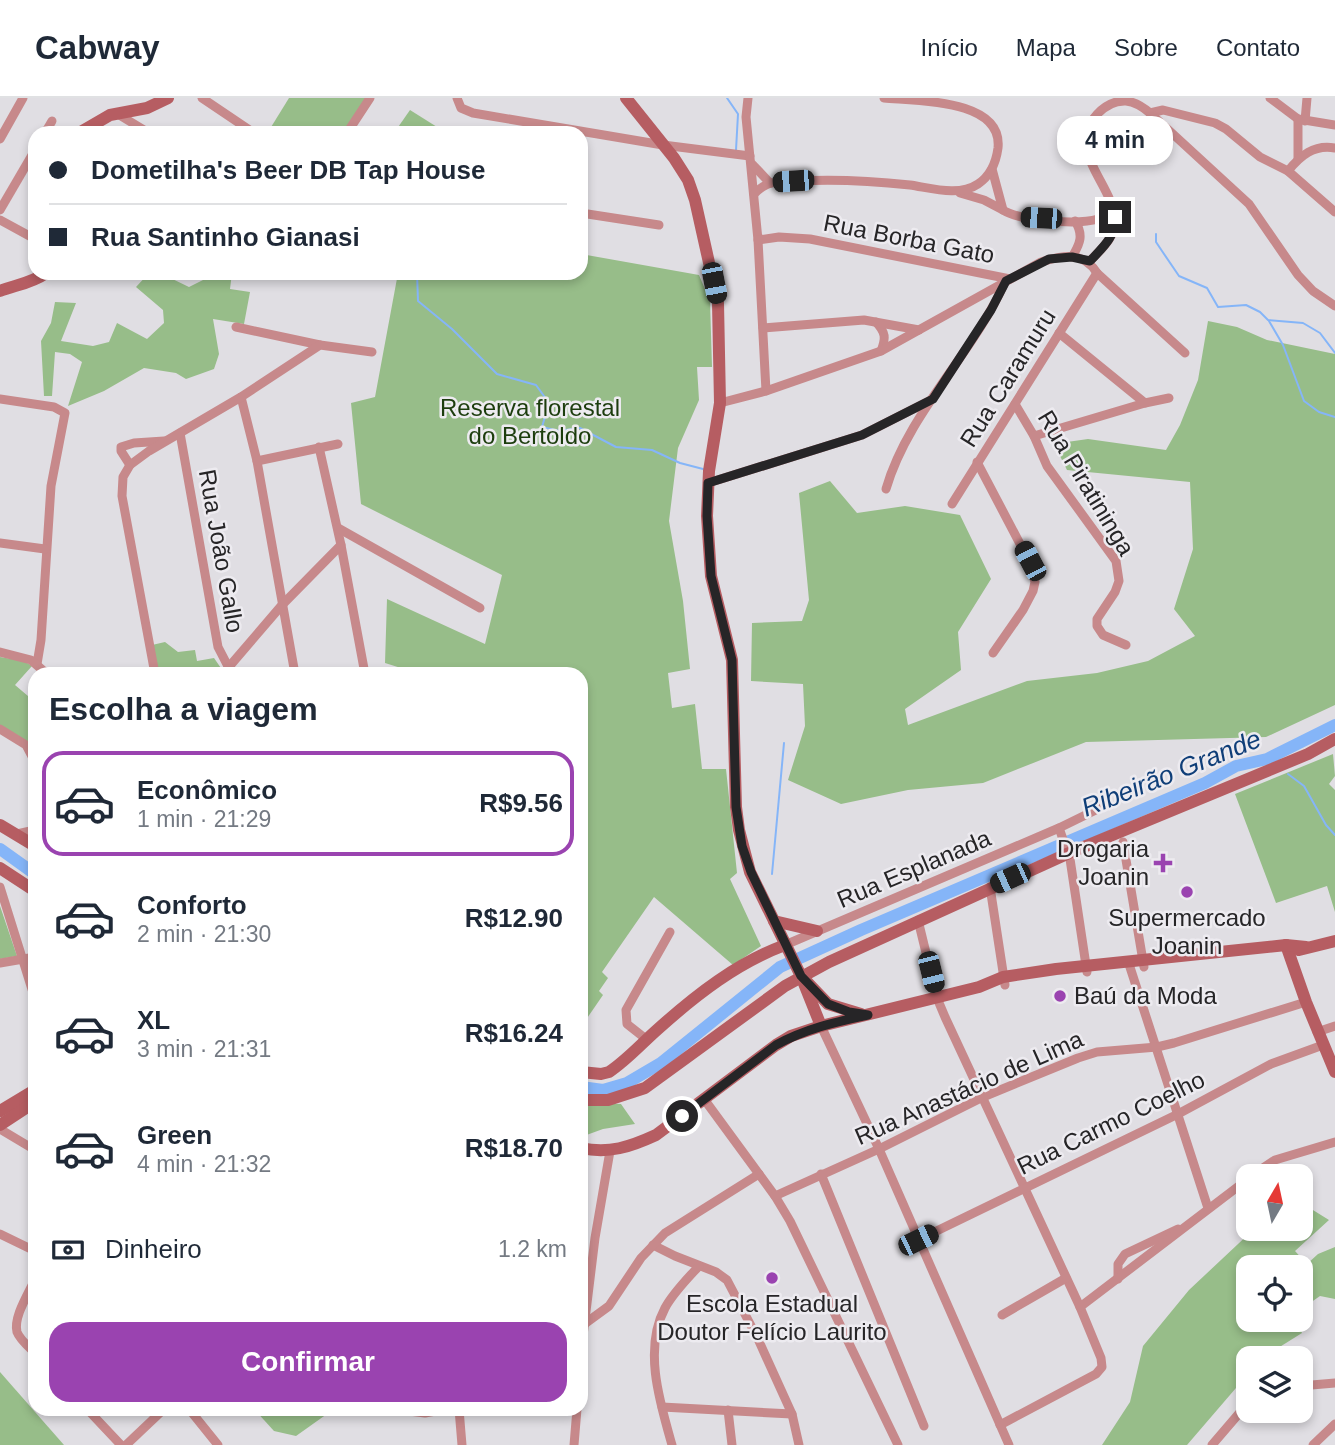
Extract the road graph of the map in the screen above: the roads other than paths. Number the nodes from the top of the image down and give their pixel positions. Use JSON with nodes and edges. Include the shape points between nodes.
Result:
{"nodes":[{"id":1,"x":23,"y":98,"type":"edge"},
{"id":2,"x":168,"y":98,"type":"edge"},
{"id":3,"x":202,"y":98,"type":"edge"},
{"id":4,"x":370,"y":98,"type":"edge"},
{"id":5,"x":626,"y":98,"type":"edge"},
{"id":6,"x":748,"y":98,"type":"edge"},
{"id":7,"x":884,"y":98,"type":"edge"},
{"id":8,"x":1270,"y":98,"type":"edge"},
{"id":9,"x":1307,"y":98,"type":"edge"},
{"id":10,"x":456,"y":99,"type":"edge"},
{"id":11,"x":936,"y":100,"type":"edge"},
{"id":12,"x":136,"y":110,"type":"junction"},
{"id":13,"x":116,"y":113,"type":"junction"},
{"id":14,"x":1150,"y":113,"type":"junction"},
{"id":15,"x":1301,"y":120,"type":"junction"},
{"id":16,"x":52,"y":121,"type":"dead end"},
{"id":17,"x":49,"y":126,"type":"edge"},
{"id":18,"x":90,"y":126,"type":"edge"},
{"id":19,"x":137,"y":126,"type":"edge"},
{"id":20,"x":140,"y":126,"type":"edge"},
{"id":21,"x":244,"y":126,"type":"edge"},
{"id":22,"x":352,"y":126,"type":"edge"},
{"id":23,"x":535,"y":126,"type":"edge"},
{"id":24,"x":1334,"y":126,"type":"edge"},
{"id":25,"x":588,"y":137,"type":"edge"},
{"id":26,"x":0,"y":139,"type":"edge"},
{"id":27,"x":663,"y":145,"type":"junction"},
{"id":28,"x":1335,"y":148,"type":"edge"},
{"id":29,"x":1298,"y":159,"type":"junction"},
{"id":30,"x":751,"y":160,"type":"junction"},
{"id":31,"x":28,"y":162,"type":"edge"},
{"id":32,"x":992,"y":169,"type":"junction"},
{"id":33,"x":1288,"y":171,"type":"junction"},
{"id":34,"x":770,"y":183,"type":"junction"},
{"id":35,"x":955,"y":191,"type":"junction"},
{"id":36,"x":754,"y":194,"type":"junction"},
{"id":37,"x":0,"y":209,"type":"edge"},
{"id":38,"x":1112,"y":209,"type":"junction"},
{"id":39,"x":1003,"y":210,"type":"junction"},
{"id":40,"x":1335,"y":212,"type":"edge"},
{"id":41,"x":588,"y":213,"type":"edge"},
{"id":42,"x":0,"y":221,"type":"edge"},
{"id":43,"x":1075,"y":221,"type":"junction"},
{"id":44,"x":659,"y":225,"type":"dead end"},
{"id":45,"x":28,"y":235,"type":"edge"},
{"id":46,"x":758,"y":240,"type":"junction"},
{"id":47,"x":1072,"y":257,"type":"junction"},
{"id":48,"x":1090,"y":261,"type":"junction"},
{"id":49,"x":1097,"y":273,"type":"junction"},
{"id":50,"x":28,"y":278,"type":"edge"},
{"id":51,"x":35,"y":280,"type":"edge"},
{"id":52,"x":1008,"y":280,"type":"junction"},
{"id":53,"x":21,"y":283,"type":"junction"},
{"id":54,"x":0,"y":291,"type":"edge"},
{"id":55,"x":1335,"y":306,"type":"edge"},
{"id":56,"x":875,"y":321,"type":"junction"},
{"id":57,"x":236,"y":327,"type":"dead end"},
{"id":58,"x":763,"y":328,"type":"junction"},
{"id":59,"x":919,"y":330,"type":"junction"},
{"id":60,"x":1059,"y":333,"type":"junction"},
{"id":61,"x":320,"y":345,"type":"junction"},
{"id":62,"x":881,"y":351,"type":"junction"},
{"id":63,"x":372,"y":352,"type":"dead end"},
{"id":64,"x":1185,"y":353,"type":"dead end"},
{"id":65,"x":766,"y":391,"type":"junction"},
{"id":66,"x":241,"y":397,"type":"junction"},
{"id":67,"x":1169,"y":398,"type":"dead end"},
{"id":68,"x":0,"y":399,"type":"edge"},
{"id":69,"x":933,"y":399,"type":"junction"},
{"id":70,"x":720,"y":403,"type":"junction"},
{"id":71,"x":1145,"y":403,"type":"junction"},
{"id":72,"x":1015,"y":404,"type":"junction"},
{"id":73,"x":180,"y":433,"type":"junction"},
{"id":74,"x":1034,"y":436,"type":"junction"},
{"id":75,"x":166,"y":441,"type":"junction"},
{"id":76,"x":338,"y":444,"type":"dead end"},
{"id":77,"x":319,"y":447,"type":"junction"},
{"id":78,"x":257,"y":461,"type":"junction"},
{"id":79,"x":977,"y":462,"type":"junction"},
{"id":80,"x":129,"y":466,"type":"junction"},
{"id":81,"x":708,"y":483,"type":"junction"},
{"id":82,"x":886,"y":489,"type":"dead end"},
{"id":83,"x":952,"y":504,"type":"dead end"},
{"id":84,"x":338,"y":528,"type":"junction"},
{"id":85,"x":0,"y":543,"type":"edge"},
{"id":86,"x":341,"y":545,"type":"junction"},
{"id":87,"x":45,"y":549,"type":"junction"},
{"id":88,"x":282,"y":606,"type":"junction"},
{"id":89,"x":480,"y":608,"type":"dead end"},
{"id":90,"x":1126,"y":645,"type":"dead end"},
{"id":91,"x":0,"y":652,"type":"edge"},
{"id":92,"x":993,"y":653,"type":"dead end"},
{"id":93,"x":37,"y":664,"type":"junction"},
{"id":94,"x":40,"y":667,"type":"edge"},
{"id":95,"x":154,"y":667,"type":"edge"},
{"id":96,"x":228,"y":667,"type":"edge"},
{"id":97,"x":233,"y":667,"type":"edge"},
{"id":98,"x":294,"y":667,"type":"edge"},
{"id":99,"x":364,"y":667,"type":"edge"},
{"id":100,"x":0,"y":729,"type":"edge"},
{"id":101,"x":1335,"y":739,"type":"edge"},
{"id":102,"x":28,"y":748,"type":"edge"},
{"id":103,"x":1108,"y":804,"type":"dead end"},
{"id":104,"x":0,"y":825,"type":"edge"},
{"id":105,"x":28,"y":831,"type":"edge"},
{"id":106,"x":1060,"y":831,"type":"junction"},
{"id":107,"x":16,"y":834,"type":"junction"},
{"id":108,"x":28,"y":842,"type":"edge"},
{"id":109,"x":1123,"y":842,"type":"dead end"},
{"id":110,"x":1068,"y":850,"type":"junction"},
{"id":111,"x":0,"y":867,"type":"edge"},
{"id":112,"x":28,"y":886,"type":"edge"},
{"id":113,"x":0,"y":887,"type":"edge"},
{"id":114,"x":990,"y":887,"type":"junction"},
{"id":115,"x":918,"y":920,"type":"junction"},
{"id":116,"x":774,"y":922,"type":"junction"},
{"id":117,"x":817,"y":931,"type":"junction"},
{"id":118,"x":670,"y":932,"type":"dead end"},
{"id":119,"x":1335,"y":941,"type":"edge"},
{"id":120,"x":1287,"y":949,"type":"junction"},
{"id":121,"x":788,"y":950,"type":"junction"},
{"id":122,"x":767,"y":952,"type":"junction"},
{"id":123,"x":28,"y":959,"type":"edge"},
{"id":124,"x":25,"y":960,"type":"junction"},
{"id":125,"x":0,"y":963,"type":"edge"},
{"id":126,"x":1143,"y":963,"type":"junction"},
{"id":127,"x":1129,"y":964,"type":"junction"},
{"id":128,"x":1087,"y":969,"type":"junction"},
{"id":129,"x":28,"y":972,"type":"edge"},
{"id":130,"x":799,"y":972,"type":"junction"},
{"id":131,"x":1004,"y":981,"type":"junction"},
{"id":132,"x":937,"y":998,"type":"junction"},
{"id":133,"x":1306,"y":1002,"type":"junction"},
{"id":134,"x":868,"y":1015,"type":"junction"},
{"id":135,"x":821,"y":1026,"type":"junction"},
{"id":136,"x":1335,"y":1026,"type":"edge"},
{"id":137,"x":1317,"y":1031,"type":"junction"},
{"id":138,"x":646,"y":1040,"type":"junction"},
{"id":139,"x":1323,"y":1045,"type":"junction"},
{"id":140,"x":1157,"y":1047,"type":"junction"},
{"id":141,"x":1335,"y":1072,"type":"edge"},
{"id":142,"x":588,"y":1073,"type":"edge"},
{"id":143,"x":28,"y":1094,"type":"edge"},
{"id":144,"x":983,"y":1097,"type":"junction"},
{"id":145,"x":704,"y":1099,"type":"junction"},
{"id":146,"x":588,"y":1100,"type":"edge"},
{"id":147,"x":28,"y":1107,"type":"edge"},
{"id":148,"x":0,"y":1111,"type":"edge"},
{"id":149,"x":1178,"y":1114,"type":"junction"},
{"id":150,"x":0,"y":1127,"type":"edge"},
{"id":151,"x":1335,"y":1142,"type":"edge"},
{"id":152,"x":28,"y":1145,"type":"edge"},
{"id":153,"x":588,"y":1149,"type":"edge"},
{"id":154,"x":879,"y":1149,"type":"junction"},
{"id":155,"x":610,"y":1151,"type":"junction"},
{"id":156,"x":1269,"y":1164,"type":"edge"},
{"id":157,"x":759,"y":1174,"type":"junction"},
{"id":158,"x":821,"y":1174,"type":"junction"},
{"id":159,"x":1024,"y":1187,"type":"junction"},
{"id":160,"x":1236,"y":1187,"type":"edge"},
{"id":161,"x":775,"y":1196,"type":"junction"},
{"id":162,"x":1208,"y":1208,"type":"junction"},
{"id":163,"x":1186,"y":1226,"type":"junction"},
{"id":164,"x":0,"y":1234,"type":"edge"},
{"id":165,"x":918,"y":1240,"type":"junction"},
{"id":166,"x":653,"y":1245,"type":"junction"},
{"id":167,"x":28,"y":1248,"type":"edge"},
{"id":168,"x":699,"y":1266,"type":"junction"},
{"id":169,"x":1066,"y":1278,"type":"junction"},
{"id":170,"x":1118,"y":1279,"type":"junction"},
{"id":171,"x":588,"y":1285,"type":"edge"},
{"id":172,"x":28,"y":1294,"type":"edge"},
{"id":173,"x":1080,"y":1307,"type":"junction"},
{"id":174,"x":1002,"y":1315,"type":"dead end"},
{"id":175,"x":588,"y":1321,"type":"edge"},
{"id":176,"x":28,"y":1345,"type":"edge"},
{"id":177,"x":1335,"y":1383,"type":"edge"},
{"id":178,"x":1313,"y":1384,"type":"edge"},
{"id":179,"x":662,"y":1407,"type":"junction"},
{"id":180,"x":728,"y":1410,"type":"junction"},
{"id":181,"x":792,"y":1414,"type":"junction"},
{"id":182,"x":94,"y":1416,"type":"edge"},
{"id":183,"x":156,"y":1416,"type":"edge"},
{"id":184,"x":195,"y":1416,"type":"edge"},
{"id":185,"x":460,"y":1416,"type":"edge"},
{"id":186,"x":576,"y":1416,"type":"edge"},
{"id":187,"x":1236,"y":1417,"type":"edge"},
{"id":188,"x":1335,"y":1424,"type":"edge"},
{"id":189,"x":1000,"y":1425,"type":"junction"},
{"id":190,"x":924,"y":1426,"type":"dead end"},
{"id":191,"x":123,"y":1445,"type":"edge"},
{"id":192,"x":218,"y":1445,"type":"edge"},
{"id":193,"x":462,"y":1445,"type":"edge"},
{"id":194,"x":574,"y":1445,"type":"edge"},
{"id":195,"x":672,"y":1445,"type":"edge"},
{"id":196,"x":732,"y":1445,"type":"edge"},
{"id":197,"x":799,"y":1445,"type":"edge"},
{"id":198,"x":898,"y":1445,"type":"edge"},
{"id":199,"x":1009,"y":1445,"type":"edge"},
{"id":200,"x":1212,"y":1445,"type":"edge"},
{"id":201,"x":1313,"y":1445,"type":"edge"}],
"edges":[{"from":1,"to":26,"type":"street"},
{"from":2,"to":12,"type":"street"},
{"from":3,"to":21,"type":"street"},
{"from":4,"to":22,"type":"street"},
{"from":5,"to":27,"type":"street"},
{"from":6,"to":30,"type":"street"},
{"from":7,"to":11,"type":"street"},
{"from":8,"to":15,"type":"street"},
{"from":9,"to":15,"type":"street"},
{"from":10,"to":23,"type":"street","via":[[461,108],[473,113]]},
{"from":11,"to":32,"type":"street","via":[[978,113],[992,125],[998,137]]},
{"from":12,"to":13,"type":"street"},
{"from":12,"to":20,"type":"street"},
{"from":13,"to":18,"type":"street"},
{"from":13,"to":19,"type":"street"},
{"from":14,"to":33,"type":"street","via":[[1163,110],[1215,123],[1260,157]]},
{"from":14,"to":38,"type":"street","via":[[1129,101],[1112,103],[1087,131],[1087,152]]},
{"from":14,"to":55,"type":"street","via":[[1249,204],[1298,275]]},
{"from":15,"to":24,"type":"street"},
{"from":15,"to":29,"type":"street"},
{"from":16,"to":17,"type":"street"},
{"from":25,"to":27,"type":"street"},
{"from":27,"to":30,"type":"street"},
{"from":27,"to":70,"type":"street","via":[[682,169],[695,200],[718,303]]},
{"from":28,"to":29,"type":"street","via":[[1317,147]]},
{"from":29,"to":33,"type":"street"},
{"from":30,"to":34,"type":"street"},
{"from":30,"to":36,"type":"street"},
{"from":31,"to":37,"type":"street"},
{"from":32,"to":35,"type":"street","via":[[976,186]]},
{"from":32,"to":39,"type":"street"},
{"from":33,"to":40,"type":"street"},
{"from":34,"to":35,"type":"street","via":[[866,180]]},
{"from":34,"to":36,"type":"street"},
{"from":35,"to":39,"type":"street"},
{"from":36,"to":46,"type":"street"},
{"from":38,"to":43,"type":"street","via":[[1098,218]]},
{"from":38,"to":48,"type":"street","via":[[1114,231]]},
{"from":39,"to":43,"type":"street","via":[[1020,217]]},
{"from":41,"to":44,"type":"street"},
{"from":42,"to":45,"type":"street"},
{"from":43,"to":47,"type":"street","via":[[1081,235]]},
{"from":46,"to":52,"type":"street","name":"Rua Borba Gato","via":[[810,239]]},
{"from":46,"to":58,"type":"street"},
{"from":47,"to":48,"type":"street"},
{"from":47,"to":52,"type":"street","via":[[1041,262]]},
{"from":48,"to":49,"type":"street"},
{"from":49,"to":60,"type":"street","name":"Rua Caramuru"},
{"from":49,"to":64,"type":"street"},
{"from":50,"to":53,"type":"street"},
{"from":51,"to":53,"type":"street"},
{"from":52,"to":59,"type":"street"},
{"from":52,"to":69,"type":"street"},
{"from":53,"to":54,"type":"street"},
{"from":56,"to":58,"type":"street"},
{"from":56,"to":59,"type":"street"},
{"from":56,"to":62,"type":"street","via":[[885,337]]},
{"from":57,"to":61,"type":"street"},
{"from":58,"to":65,"type":"street"},
{"from":59,"to":62,"type":"street"},
{"from":60,"to":71,"type":"street"},
{"from":60,"to":72,"type":"street","name":"Rua Caramuru"},
{"from":61,"to":63,"type":"street"},
{"from":61,"to":66,"type":"street"},
{"from":62,"to":65,"type":"street"},
{"from":65,"to":70,"type":"street"},
{"from":66,"to":73,"type":"street"},
{"from":66,"to":78,"type":"street"},
{"from":67,"to":71,"type":"street"},
{"from":68,"to":87,"type":"street","via":[[64,411]]},
{"from":69,"to":81,"type":"street","via":[[862,435]]},
{"from":69,"to":82,"type":"street","via":[[896,460]]},
{"from":70,"to":81,"type":"street"},
{"from":71,"to":74,"type":"street"},
{"from":72,"to":74,"type":"street","name":"Rua Piratininga"},
{"from":72,"to":79,"type":"street","name":"Rua Caramuru"},
{"from":73,"to":75,"type":"street"},
{"from":73,"to":96,"type":"street","name":"Rua João Gallo","via":[[218,648]]},
{"from":74,"to":90,"type":"street","name":"Rua Piratininga","via":[[1047,466],[1115,562],[1119,581],[1097,626],[1103,635]]},
{"from":75,"to":80,"type":"street"},
{"from":75,"to":80,"type":"street","via":[[121,447]]},
{"from":76,"to":77,"type":"street"},
{"from":77,"to":78,"type":"street"},
{"from":77,"to":84,"type":"street"},
{"from":78,"to":88,"type":"street"},
{"from":79,"to":83,"type":"street","name":"Rua Caramuru"},
{"from":79,"to":92,"type":"street","via":[[1030,561],[1035,582],[1023,610]]},
{"from":80,"to":95,"type":"street","via":[[122,496]]},
{"from":81,"to":116,"type":"street","via":[[711,576],[732,660],[739,830],[751,872]]},
{"from":84,"to":86,"type":"street"},
{"from":84,"to":89,"type":"street"},
{"from":85,"to":87,"type":"street"},
{"from":86,"to":88,"type":"street"},
{"from":86,"to":99,"type":"street"},
{"from":87,"to":93,"type":"street"},
{"from":88,"to":97,"type":"street"},
{"from":88,"to":98,"type":"street"},
{"from":91,"to":93,"type":"street"},
{"from":93,"to":94,"type":"street"},
{"from":100,"to":102,"type":"street"},
{"from":101,"to":110,"type":"street"},
{"from":103,"to":106,"type":"street","name":"Rua Esplanada"},
{"from":104,"to":107,"type":"street"},
{"from":105,"to":107,"type":"street"},
{"from":106,"to":110,"type":"street"},
{"from":106,"to":117,"type":"street","name":"Rua Esplanada"},
{"from":107,"to":108,"type":"street"},
{"from":109,"to":126,"type":"street"},
{"from":110,"to":114,"type":"street"},
{"from":110,"to":128,"type":"street"},
{"from":111,"to":112,"type":"street"},
{"from":113,"to":124,"type":"street"},
{"from":114,"to":115,"type":"street"},
{"from":114,"to":131,"type":"street"},
{"from":115,"to":130,"type":"street"},
{"from":115,"to":132,"type":"street"},
{"from":116,"to":117,"type":"street"},
{"from":116,"to":121,"type":"street"},
{"from":116,"to":122,"type":"street"},
{"from":117,"to":121,"type":"street","name":"Rua Esplanada"},
{"from":118,"to":138,"type":"street","via":[[626,1010],[627,1024]]},
{"from":119,"to":120,"type":"street"},
{"from":120,"to":126,"type":"street"},
{"from":120,"to":133,"type":"street"},
{"from":121,"to":122,"type":"street"},
{"from":121,"to":130,"type":"street"},
{"from":122,"to":138,"type":"street","via":[[722,977]]},
{"from":123,"to":124,"type":"street"},
{"from":124,"to":125,"type":"street"},
{"from":124,"to":129,"type":"street"},
{"from":126,"to":127,"type":"street"},
{"from":127,"to":128,"type":"street"},
{"from":127,"to":140,"type":"street"},
{"from":128,"to":131,"type":"street"},
{"from":130,"to":134,"type":"street","via":[[828,1004]]},
{"from":130,"to":135,"type":"street"},
{"from":130,"to":146,"type":"street","via":[[645,1088],[608,1100]]},
{"from":131,"to":132,"type":"street"},
{"from":132,"to":134,"type":"street"},
{"from":132,"to":144,"type":"street"},
{"from":133,"to":137,"type":"street"},
{"from":133,"to":140,"type":"street","name":"Rua Anastácio de Lima"},
{"from":134,"to":135,"type":"street"},
{"from":135,"to":145,"type":"street","via":[[776,1045]]},
{"from":135,"to":154,"type":"street"},
{"from":136,"to":137,"type":"street"},
{"from":137,"to":139,"type":"street"},
{"from":138,"to":142,"type":"street","via":[[609,1072]]},
{"from":139,"to":141,"type":"street"},
{"from":139,"to":149,"type":"street","name":"Rua Carmo Coelho","via":[[1255,1072]]},
{"from":140,"to":144,"type":"street","name":"Rua Anastácio de Lima","via":[[1087,1054]]},
{"from":140,"to":149,"type":"street"},
{"from":143,"to":148,"type":"street"},
{"from":144,"to":154,"type":"street","name":"Rua Anastácio de Lima"},
{"from":144,"to":159,"type":"street"},
{"from":145,"to":155,"type":"street","via":[[656,1135]]},
{"from":145,"to":157,"type":"street"},
{"from":147,"to":150,"type":"street"},
{"from":149,"to":159,"type":"street","name":"Rua Carmo Coelho"},
{"from":149,"to":162,"type":"street"},
{"from":150,"to":152,"type":"street"},
{"from":151,"to":156,"type":"street"},
{"from":153,"to":155,"type":"street"},
{"from":154,"to":158,"type":"street","name":"Rua Anastácio de Lima"},
{"from":154,"to":165,"type":"street"},
{"from":155,"to":171,"type":"street"},
{"from":157,"to":161,"type":"street"},
{"from":157,"to":166,"type":"street","via":[[678,1224]]},
{"from":158,"to":161,"type":"street","name":"Rua Anastácio de Lima"},
{"from":158,"to":190,"type":"street"},
{"from":159,"to":165,"type":"street","name":"Rua Carmo Coelho"},
{"from":159,"to":169,"type":"street"},
{"from":160,"to":162,"type":"street"},
{"from":161,"to":198,"type":"street"},
{"from":162,"to":163,"type":"street"},
{"from":163,"to":170,"type":"street"},
{"from":163,"to":170,"type":"street","via":[[1125,1254],[1118,1264]]},
{"from":164,"to":167,"type":"street"},
{"from":165,"to":189,"type":"street"},
{"from":166,"to":168,"type":"street"},
{"from":166,"to":175,"type":"street","via":[[608,1306]]},
{"from":168,"to":179,"type":"street","via":[[661,1317],[654,1366]]},
{"from":168,"to":181,"type":"street","via":[[723,1276],[732,1287]]},
{"from":169,"to":173,"type":"street"},
{"from":169,"to":174,"type":"street"},
{"from":170,"to":173,"type":"street"},
{"from":172,"to":176,"type":"street","via":[[16,1329]]},
{"from":173,"to":189,"type":"street","via":[[1102,1367]]},
{"from":177,"to":178,"type":"street"},
{"from":179,"to":180,"type":"street"},
{"from":179,"to":195,"type":"street"},
{"from":180,"to":181,"type":"street"},
{"from":180,"to":196,"type":"street"},
{"from":181,"to":197,"type":"street"},
{"from":182,"to":191,"type":"street"},
{"from":183,"to":191,"type":"street"},
{"from":184,"to":192,"type":"street"},
{"from":185,"to":193,"type":"street"},
{"from":186,"to":194,"type":"street"},
{"from":187,"to":200,"type":"street"},
{"from":188,"to":201,"type":"street"},
{"from":189,"to":199,"type":"street"}]}
